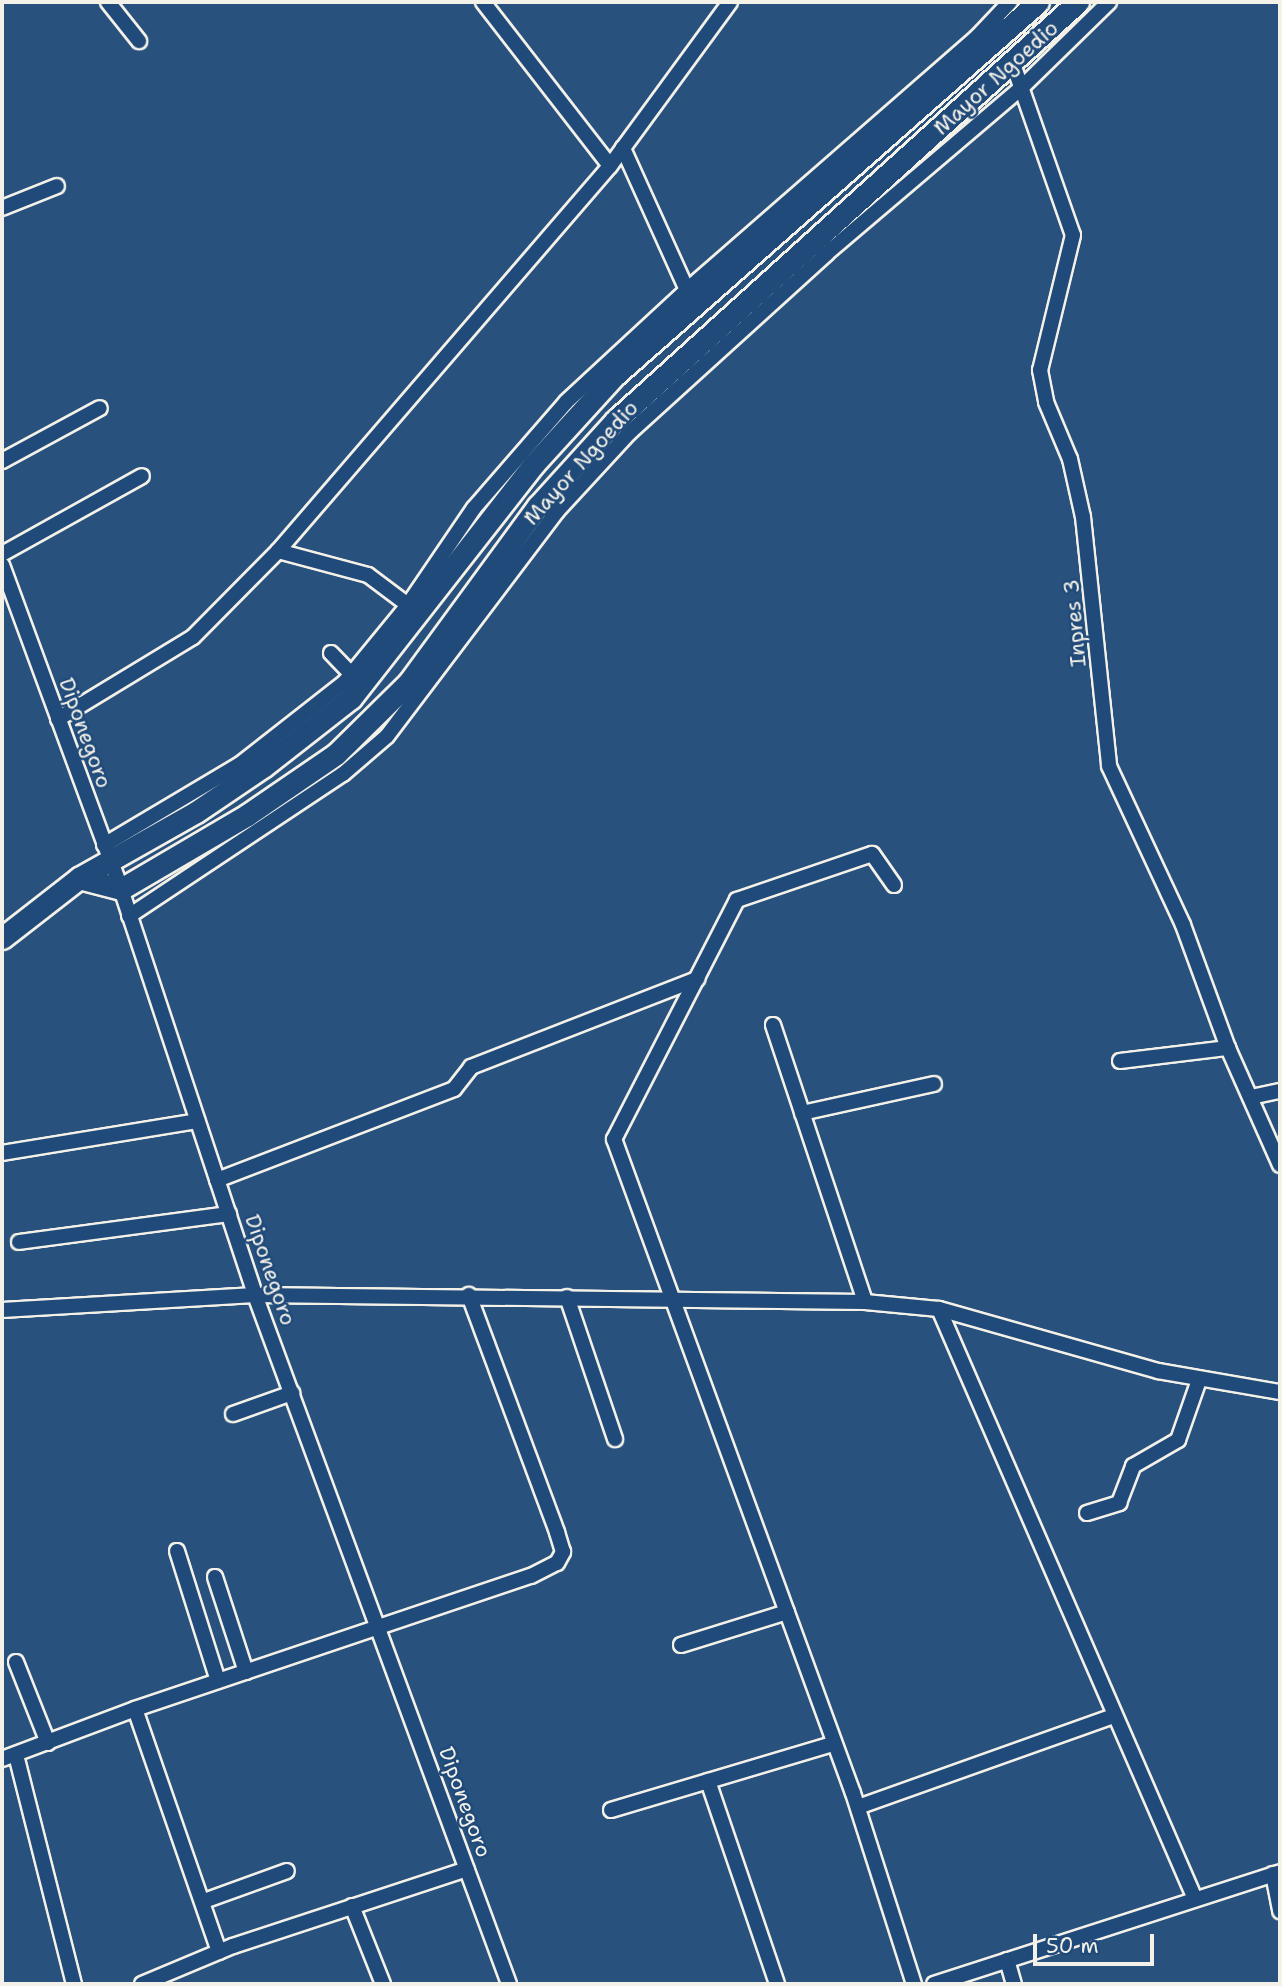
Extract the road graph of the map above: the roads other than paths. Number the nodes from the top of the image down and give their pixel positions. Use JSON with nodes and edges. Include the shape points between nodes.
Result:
{"nodes":[{"id":1,"x":108,"y":2,"type":"edge"},
{"id":2,"x":483,"y":2,"type":"edge"},
{"id":3,"x":730,"y":2,"type":"edge"},
{"id":4,"x":1010,"y":2,"type":"edge"},
{"id":5,"x":1038,"y":2,"type":"edge"},
{"id":6,"x":1078,"y":2,"type":"edge"},
{"id":7,"x":1108,"y":2,"type":"edge"},
{"id":8,"x":139,"y":41,"type":"dead end"},
{"id":9,"x":1013,"y":64,"type":"junction"},
{"id":10,"x":1021,"y":89,"type":"junction"},
{"id":11,"x":623,"y":148,"type":"junction"},
{"id":12,"x":610,"y":166,"type":"junction"},
{"id":13,"x":57,"y":186,"type":"dead end"},
{"id":14,"x":2,"y":208,"type":"edge"},
{"id":15,"x":687,"y":290,"type":"junction"},
{"id":16,"x":100,"y":408,"type":"dead end"},
{"id":17,"x":2,"y":461,"type":"edge"},
{"id":18,"x":142,"y":477,"type":"dead end"},
{"id":19,"x":278,"y":551,"type":"junction"},
{"id":20,"x":2,"y":554,"type":"edge"},
{"id":21,"x":2,"y":565,"type":"edge"},
{"id":22,"x":406,"y":603,"type":"junction"},
{"id":23,"x":351,"y":698,"type":"junction"},
{"id":24,"x":58,"y":719,"type":"junction"},
{"id":25,"x":372,"y":722,"type":"junction"},
{"id":26,"x":107,"y":852,"type":"junction"},
{"id":27,"x":79,"y":878,"type":"junction"},
{"id":28,"x":894,"y":885,"type":"dead end"},
{"id":29,"x":121,"y":889,"type":"junction"},
{"id":30,"x":129,"y":916,"type":"junction"},
{"id":31,"x":2,"y":938,"type":"edge"},
{"id":32,"x":697,"y":979,"type":"junction"},
{"id":33,"x":773,"y":1025,"type":"dead end"},
{"id":34,"x":1228,"y":1048,"type":"junction"},
{"id":35,"x":1120,"y":1061,"type":"dead end"},
{"id":36,"x":934,"y":1084,"type":"dead end"},
{"id":37,"x":1280,"y":1091,"type":"edge"},
{"id":38,"x":1251,"y":1097,"type":"junction"},
{"id":39,"x":802,"y":1113,"type":"junction"},
{"id":40,"x":197,"y":1121,"type":"junction"},
{"id":41,"x":2,"y":1153,"type":"edge"},
{"id":42,"x":1280,"y":1165,"type":"edge"},
{"id":43,"x":217,"y":1180,"type":"junction"},
{"id":44,"x":229,"y":1214,"type":"junction"},
{"id":45,"x":19,"y":1242,"type":"dead end"},
{"id":46,"x":255,"y":1295,"type":"junction"},
{"id":47,"x":469,"y":1295,"type":"junction"},
{"id":48,"x":567,"y":1297,"type":"junction"},
{"id":49,"x":676,"y":1300,"type":"junction"},
{"id":50,"x":865,"y":1302,"type":"junction"},
{"id":51,"x":939,"y":1309,"type":"junction"},
{"id":52,"x":2,"y":1310,"type":"edge"},
{"id":53,"x":1199,"y":1380,"type":"junction"},
{"id":54,"x":1280,"y":1392,"type":"edge"},
{"id":55,"x":292,"y":1393,"type":"junction"},
{"id":56,"x":233,"y":1414,"type":"dead end"},
{"id":57,"x":615,"y":1439,"type":"dead end"},
{"id":58,"x":1087,"y":1513,"type":"dead end"},
{"id":59,"x":177,"y":1550,"type":"dead end"},
{"id":60,"x":215,"y":1577,"type":"dead end"},
{"id":61,"x":787,"y":1612,"type":"junction"},
{"id":62,"x":379,"y":1628,"type":"junction"},
{"id":63,"x":681,"y":1644,"type":"dead end"},
{"id":64,"x":16,"y":1662,"type":"dead end"},
{"id":65,"x":246,"y":1672,"type":"junction"},
{"id":66,"x":218,"y":1681,"type":"junction"},
{"id":67,"x":135,"y":1709,"type":"junction"},
{"id":68,"x":1113,"y":1716,"type":"junction"},
{"id":69,"x":48,"y":1742,"type":"junction"},
{"id":70,"x":833,"y":1744,"type":"junction"},
{"id":71,"x":9,"y":1757,"type":"edge"},
{"id":72,"x":708,"y":1781,"type":"junction"},
{"id":73,"x":858,"y":1807,"type":"junction"},
{"id":74,"x":611,"y":1810,"type":"dead end"},
{"id":75,"x":467,"y":1869,"type":"junction"},
{"id":76,"x":287,"y":1871,"type":"dead end"},
{"id":77,"x":1276,"y":1873,"type":"edge"},
{"id":78,"x":1195,"y":1899,"type":"junction"},
{"id":79,"x":204,"y":1901,"type":"junction"},
{"id":80,"x":352,"y":1906,"type":"junction"},
{"id":81,"x":1280,"y":1911,"type":"edge"},
{"id":82,"x":219,"y":1952,"type":"junction"},
{"id":83,"x":1007,"y":1960,"type":"junction"},
{"id":84,"x":74,"y":1984,"type":"edge"},
{"id":85,"x":142,"y":1984,"type":"edge"},
{"id":86,"x":383,"y":1984,"type":"edge"},
{"id":87,"x":509,"y":1984,"type":"edge"},
{"id":88,"x":778,"y":1984,"type":"edge"},
{"id":89,"x":914,"y":1984,"type":"edge"},
{"id":90,"x":934,"y":1984,"type":"edge"},
{"id":91,"x":1014,"y":1984,"type":"edge"}],
"edges":[{"from":1,"to":8,"type":"street"},
{"from":2,"to":12,"type":"street"},
{"from":3,"to":11,"type":"street"},
{"from":4,"to":15,"type":"street","via":[[967,46]]},
{"from":5,"to":23,"type":"street","name":"Mayor Ngoedio","via":[[614,376],[534,464]]},
{"from":6,"to":9,"type":"street","name":"Mayor Ngoedio"},
{"from":7,"to":10,"type":"street"},
{"from":9,"to":10,"type":"street","name":"Inpres 3"},
{"from":9,"to":25,"type":"street","name":"Mayor Ngoedio","via":[[616,420],[538,506],[428,659]]},
{"from":10,"to":30,"type":"street","via":[[826,254],[630,432],[557,512],[387,737],[343,775]]},
{"from":10,"to":34,"type":"street","name":"Inpres 3","via":[[1073,235],[1041,355],[1041,387],[1070,459],[1083,517],[1109,766],[1182,925]]},
{"from":11,"to":12,"type":"street"},
{"from":11,"to":15,"type":"street"},
{"from":12,"to":19,"type":"street"},
{"from":13,"to":14,"type":"street"},
{"from":15,"to":22,"type":"street","via":[[566,402],[474,508]]},
{"from":16,"to":17,"type":"street"},
{"from":18,"to":20,"type":"street"},
{"from":19,"to":22,"type":"street","via":[[352,569],[380,581]]},
{"from":19,"to":24,"type":"street","via":[[193,637]]},
{"from":21,"to":24,"type":"street","name":"Diponegoro"},
{"from":22,"to":26,"type":"street","via":[[239,765]]},
{"from":23,"to":25,"type":"street"},
{"from":23,"to":26,"type":"street","name":"Mayor Ngoedio","via":[[208,804]]},
{"from":24,"to":26,"type":"street","name":"Diponegoro"},
{"from":25,"to":29,"type":"street","name":"Mayor Ngoedio","via":[[307,776]]},
{"from":26,"to":27,"type":"street","name":"Mayor Ngoedio"},
{"from":26,"to":29,"type":"street","name":"Diponegoro"},
{"from":27,"to":29,"type":"street"},
{"from":27,"to":31,"type":"street","name":"Mayor Ngoedio"},
{"from":28,"to":32,"type":"street","via":[[872,853],[744,897],[726,916]]},
{"from":29,"to":30,"type":"street","name":"Diponegoro"},
{"from":30,"to":40,"type":"street","name":"Diponegoro"},
{"from":32,"to":43,"type":"street","via":[[471,1067],[454,1089]]},
{"from":32,"to":49,"type":"street","via":[[614,1139]]},
{"from":33,"to":39,"type":"street"},
{"from":34,"to":35,"type":"street"},
{"from":34,"to":38,"type":"street","name":"Inpres 3"},
{"from":36,"to":39,"type":"street"},
{"from":37,"to":38,"type":"street"},
{"from":38,"to":42,"type":"street","name":"Inpres 3"},
{"from":39,"to":50,"type":"street"},
{"from":40,"to":41,"type":"street"},
{"from":40,"to":43,"type":"street","name":"Diponegoro"},
{"from":43,"to":44,"type":"street","name":"Diponegoro"},
{"from":44,"to":45,"type":"street"},
{"from":44,"to":46,"type":"street","name":"Diponegoro"},
{"from":46,"to":47,"type":"street"},
{"from":46,"to":52,"type":"street"},
{"from":46,"to":55,"type":"street","name":"Diponegoro"},
{"from":47,"to":48,"type":"street"},
{"from":47,"to":62,"type":"street","via":[[562,1556],[531,1576]]},
{"from":48,"to":49,"type":"street"},
{"from":48,"to":57,"type":"street"},
{"from":49,"to":50,"type":"street"},
{"from":49,"to":61,"type":"street"},
{"from":50,"to":51,"type":"street"},
{"from":51,"to":53,"type":"street"},
{"from":51,"to":68,"type":"street"},
{"from":53,"to":54,"type":"street"},
{"from":53,"to":58,"type":"street","via":[[1178,1440],[1133,1466],[1119,1503]]},
{"from":55,"to":56,"type":"street"},
{"from":55,"to":62,"type":"street","name":"Diponegoro"},
{"from":59,"to":66,"type":"street"},
{"from":60,"to":65,"type":"street"},
{"from":61,"to":63,"type":"street"},
{"from":61,"to":70,"type":"street"},
{"from":62,"to":65,"type":"street"},
{"from":62,"to":75,"type":"street","name":"Diponegoro"},
{"from":64,"to":69,"type":"street"},
{"from":65,"to":66,"type":"street"},
{"from":66,"to":67,"type":"street"},
{"from":67,"to":69,"type":"street"},
{"from":67,"to":79,"type":"street"},
{"from":68,"to":73,"type":"street"},
{"from":68,"to":78,"type":"street"},
{"from":69,"to":71,"type":"street"},
{"from":70,"to":72,"type":"street"},
{"from":70,"to":73,"type":"street"},
{"from":71,"to":84,"type":"street"},
{"from":72,"to":74,"type":"street"},
{"from":72,"to":88,"type":"street"},
{"from":73,"to":89,"type":"street"},
{"from":75,"to":80,"type":"street"},
{"from":75,"to":87,"type":"street","name":"Diponegoro"},
{"from":76,"to":79,"type":"street"},
{"from":77,"to":78,"type":"street"},
{"from":77,"to":81,"type":"street"},
{"from":78,"to":83,"type":"street"},
{"from":79,"to":82,"type":"street"},
{"from":80,"to":82,"type":"street"},
{"from":80,"to":86,"type":"street"},
{"from":82,"to":85,"type":"street"},
{"from":83,"to":90,"type":"street"},
{"from":83,"to":91,"type":"street"}]}
